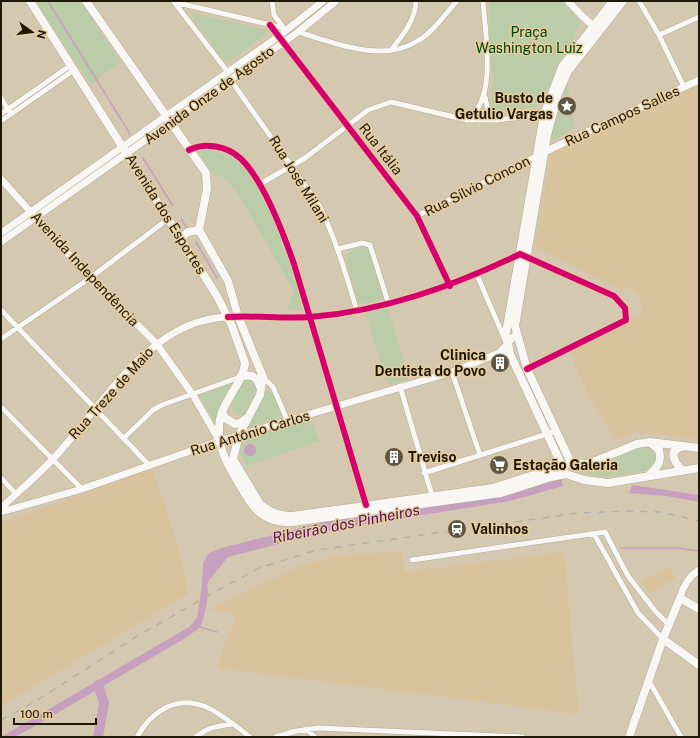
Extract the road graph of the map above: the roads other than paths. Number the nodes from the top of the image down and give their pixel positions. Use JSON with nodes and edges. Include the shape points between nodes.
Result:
{"nodes":[{"id":1,"x":30,"y":1,"type":"edge"},
{"id":2,"x":86,"y":1,"type":"edge"},
{"id":3,"x":272,"y":1,"type":"edge"},
{"id":4,"x":324,"y":1,"type":"edge"},
{"id":5,"x":336,"y":1,"type":"edge"},
{"id":6,"x":416,"y":1,"type":"edge"},
{"id":7,"x":457,"y":1,"type":"edge"},
{"id":8,"x":483,"y":1,"type":"edge"},
{"id":9,"x":568,"y":1,"type":"edge"},
{"id":10,"x":612,"y":1,"type":"edge"},
{"id":11,"x":623,"y":1,"type":"edge"},
{"id":12,"x":639,"y":1,"type":"edge"},
{"id":13,"x":174,"y":2,"type":"edge"},
{"id":14,"x":274,"y":15,"type":"junction"},
{"id":15,"x":699,"y":17,"type":"edge"},
{"id":16,"x":270,"y":25,"type":"junction"},
{"id":17,"x":286,"y":28,"type":"junction"},
{"id":18,"x":596,"y":28,"type":"junction"},
{"id":19,"x":298,"y":32,"type":"junction"},
{"id":20,"x":659,"y":35,"type":"junction"},
{"id":21,"x":281,"y":39,"type":"junction"},
{"id":22,"x":390,"y":51,"type":"junction"},
{"id":23,"x":73,"y":68,"type":"junction"},
{"id":24,"x":227,"y":71,"type":"junction"},
{"id":25,"x":230,"y":79,"type":"junction"},
{"id":26,"x":699,"y":80,"type":"edge"},
{"id":27,"x":684,"y":87,"type":"junction"},
{"id":28,"x":484,"y":96,"type":"junction"},
{"id":29,"x":1,"y":98,"type":"edge"},
{"id":30,"x":10,"y":112,"type":"junction"},
{"id":31,"x":1,"y":114,"type":"edge"},
{"id":32,"x":544,"y":115,"type":"junction"},
{"id":33,"x":168,"y":119,"type":"junction"},
{"id":34,"x":467,"y":120,"type":"junction"},
{"id":35,"x":490,"y":120,"type":"junction"},
{"id":36,"x":1,"y":121,"type":"edge"},
{"id":37,"x":347,"y":126,"type":"junction"},
{"id":38,"x":125,"y":150,"type":"junction"},
{"id":39,"x":189,"y":150,"type":"junction"},
{"id":40,"x":545,"y":152,"type":"junction"},
{"id":41,"x":536,"y":156,"type":"junction"},
{"id":42,"x":293,"y":166,"type":"junction"},
{"id":43,"x":1,"y":179,"type":"edge"},
{"id":44,"x":260,"y":184,"type":"junction"},
{"id":45,"x":31,"y":211,"type":"junction"},
{"id":46,"x":417,"y":216,"type":"junction"},
{"id":47,"x":36,"y":217,"type":"junction"},
{"id":48,"x":168,"y":219,"type":"junction"},
{"id":49,"x":199,"y":230,"type":"junction"},
{"id":50,"x":1,"y":233,"type":"edge"},
{"id":51,"x":180,"y":239,"type":"junction"},
{"id":52,"x":1,"y":242,"type":"edge"},
{"id":53,"x":338,"y":249,"type":"junction"},
{"id":54,"x":524,"y":255,"type":"junction"},
{"id":55,"x":477,"y":275,"type":"junction"},
{"id":56,"x":90,"y":278,"type":"junction"},
{"id":57,"x":450,"y":286,"type":"junction"},
{"id":58,"x":389,"y":305,"type":"junction"},
{"id":59,"x":1,"y":310,"type":"edge"},
{"id":60,"x":357,"y":311,"type":"junction"},
{"id":61,"x":238,"y":316,"type":"junction"},
{"id":62,"x":228,"y":317,"type":"junction"},
{"id":63,"x":310,"y":317,"type":"junction"},
{"id":64,"x":508,"y":324,"type":"junction"},
{"id":65,"x":17,"y":327,"type":"junction"},
{"id":66,"x":499,"y":328,"type":"junction"},
{"id":67,"x":516,"y":334,"type":"junction"},
{"id":68,"x":1,"y":339,"type":"edge"},
{"id":69,"x":506,"y":342,"type":"junction"},
{"id":70,"x":156,"y":343,"type":"junction"},
{"id":71,"x":499,"y":352,"type":"junction"},
{"id":72,"x":510,"y":354,"type":"junction"},
{"id":73,"x":527,"y":369,"type":"junction"},
{"id":74,"x":452,"y":372,"type":"junction"},
{"id":75,"x":240,"y":377,"type":"junction"},
{"id":76,"x":263,"y":377,"type":"junction"},
{"id":77,"x":400,"y":386,"type":"junction"},
{"id":78,"x":262,"y":390,"type":"junction"},
{"id":79,"x":193,"y":395,"type":"junction"},
{"id":80,"x":336,"y":406,"type":"junction"},
{"id":81,"x":1,"y":407,"type":"edge"},
{"id":82,"x":95,"y":410,"type":"junction"},
{"id":83,"x":222,"y":412,"type":"junction"},
{"id":84,"x":248,"y":417,"type":"junction"},
{"id":85,"x":288,"y":422,"type":"junction"},
{"id":86,"x":556,"y":431,"type":"junction"},
{"id":87,"x":239,"y":435,"type":"junction"},
{"id":88,"x":548,"y":435,"type":"junction"},
{"id":89,"x":124,"y":438,"type":"junction"},
{"id":90,"x":219,"y":441,"type":"junction"},
{"id":91,"x":650,"y":442,"type":"junction"},
{"id":92,"x":682,"y":447,"type":"junction"},
{"id":93,"x":699,"y":448,"type":"edge"},
{"id":94,"x":480,"y":455,"type":"junction"},
{"id":95,"x":52,"y":460,"type":"junction"},
{"id":96,"x":148,"y":464,"type":"junction"},
{"id":97,"x":572,"y":464,"type":"junction"},
{"id":98,"x":561,"y":466,"type":"junction"},
{"id":99,"x":699,"y":468,"type":"edge"},
{"id":100,"x":682,"y":470,"type":"junction"},
{"id":101,"x":424,"y":473,"type":"junction"},
{"id":102,"x":566,"y":474,"type":"junction"},
{"id":103,"x":648,"y":475,"type":"junction"},
{"id":104,"x":1,"y":478,"type":"edge"},
{"id":105,"x":82,"y":488,"type":"junction"},
{"id":106,"x":18,"y":492,"type":"junction"},
{"id":107,"x":433,"y":500,"type":"junction"},
{"id":108,"x":366,"y":505,"type":"junction"},
{"id":109,"x":24,"y":506,"type":"junction"},
{"id":110,"x":1,"y":508,"type":"edge"},
{"id":111,"x":1,"y":512,"type":"edge"},
{"id":112,"x":594,"y":534,"type":"junction"},
{"id":113,"x":412,"y":560,"type":"dead end"},
{"id":114,"x":699,"y":570,"type":"edge"},
{"id":115,"x":680,"y":598,"type":"junction"},
{"id":116,"x":699,"y":609,"type":"edge"},
{"id":117,"x":669,"y":625,"type":"junction"},
{"id":118,"x":664,"y":639,"type":"junction"},
{"id":119,"x":699,"y":665,"type":"edge"},
{"id":120,"x":648,"y":681,"type":"junction"},
{"id":121,"x":233,"y":724,"type":"junction"},
{"id":122,"x":306,"y":729,"type":"junction"},
{"id":123,"x":473,"y":736,"type":"edge"},
{"id":124,"x":137,"y":737,"type":"edge"},
{"id":125,"x":196,"y":737,"type":"edge"},
{"id":126,"x":250,"y":737,"type":"edge"},
{"id":127,"x":276,"y":737,"type":"edge"},
{"id":128,"x":315,"y":737,"type":"edge"},
{"id":129,"x":523,"y":737,"type":"edge"},
{"id":130,"x":629,"y":737,"type":"edge"},
{"id":131,"x":681,"y":737,"type":"edge"}],
"edges":[{"from":1,"to":23,"type":"main road","name":"Avenida dos Esportes"},
{"from":2,"to":33,"type":"main road","name":"Avenida dos Esportes"},
{"from":3,"to":14,"type":"street"},
{"from":4,"to":17,"type":"main road","name":"Avenida Onze de Agosto"},
{"from":5,"to":19,"type":"main road","name":"Avenida Onze de Agosto"},
{"from":6,"to":22,"type":"street","via":[[414,16],[409,26]]},
{"from":7,"to":22,"type":"street","via":[[418,41]]},
{"from":8,"to":28,"type":"street","via":[[487,73]]},
{"from":9,"to":18,"type":"main road"},
{"from":10,"to":18,"type":"main road"},
{"from":11,"to":18,"type":"main road"},
{"from":12,"to":20,"type":"street"},
{"from":13,"to":16,"type":"street"},
{"from":13,"to":24,"type":"street"},
{"from":14,"to":16,"type":"street"},
{"from":14,"to":17,"type":"street"},
{"from":15,"to":20,"type":"street"},
{"from":16,"to":17,"type":"street"},
{"from":16,"to":21,"type":"street","name":"Rua Itália"},
{"from":17,"to":21,"type":"main road","name":"Avenida Onze de Agosto"},
{"from":18,"to":32,"type":"main road","via":[[562,66]]},
{"from":18,"to":40,"type":"main road","via":[[560,86]]},
{"from":19,"to":21,"type":"main road","name":"Avenida Onze de Agosto"},
{"from":19,"to":22,"type":"street","via":[[365,50]]},
{"from":20,"to":27,"type":"street"},
{"from":21,"to":24,"type":"main road","name":"Avenida Onze de Agosto"},
{"from":21,"to":25,"type":"main road","name":"Avenida Onze de Agosto"},
{"from":21,"to":37,"type":"street","name":"Rua Itália"},
{"from":23,"to":30,"type":"street"},
{"from":23,"to":38,"type":"main road","name":"Avenida dos Esportes"},
{"from":24,"to":33,"type":"main road","name":"Avenida Onze de Agosto"},
{"from":25,"to":33,"type":"main road","name":"Avenida Onze de Agosto"},
{"from":25,"to":42,"type":"street","name":"Rua José Milani"},
{"from":26,"to":27,"type":"main road","name":"Rua Campos Salles"},
{"from":27,"to":40,"type":"main road","name":"Rua Campos Salles"},
{"from":28,"to":34,"type":"street","via":[[474,115]]},
{"from":28,"to":35,"type":"street"},
{"from":29,"to":30,"type":"street"},
{"from":30,"to":31,"type":"street"},
{"from":30,"to":36,"type":"street"},
{"from":32,"to":35,"type":"street"},
{"from":32,"to":41,"type":"main road"},
{"from":33,"to":38,"type":"main road","name":"Avenida Onze de Agosto"},
{"from":33,"to":39,"type":"main road","name":"Avenida dos Esportes"},
{"from":34,"to":35,"type":"street"},
{"from":34,"to":37,"type":"street","via":[[392,102],[368,110]]},
{"from":37,"to":42,"type":"street"},
{"from":37,"to":46,"type":"street","name":"Rua Itália"},
{"from":38,"to":45,"type":"main road","name":"Avenida Onze de Agosto"},
{"from":38,"to":47,"type":"main road","name":"Avenida Onze de Agosto"},
{"from":38,"to":48,"type":"main road","name":"Avenida dos Esportes"},
{"from":39,"to":44,"type":"street","via":[[205,145],[226,150],[240,158]]},
{"from":39,"to":49,"type":"main road","name":"Avenida dos Esportes","via":[[206,173],[208,181]]},
{"from":40,"to":41,"type":"main road","name":"Rua Campos Salles"},
{"from":40,"to":54,"type":"main road"},
{"from":41,"to":46,"type":"street","name":"Rua Sílvio Concon"},
{"from":41,"to":54,"type":"main road"},
{"from":42,"to":44,"type":"street"},
{"from":42,"to":53,"type":"street","name":"Rua José Milani","via":[[319,205]]},
{"from":43,"to":45,"type":"main road","name":"Avenida Independência"},
{"from":44,"to":63,"type":"street","via":[[285,235]]},
{"from":45,"to":47,"type":"main road","name":"Avenida Independência"},
{"from":45,"to":50,"type":"main road","name":"Avenida Onze de Agosto"},
{"from":46,"to":57,"type":"street","name":"Rua Itália"},
{"from":47,"to":52,"type":"main road","name":"Avenida Onze de Agosto"},
{"from":47,"to":56,"type":"main road","name":"Avenida Independência"},
{"from":48,"to":51,"type":"main road","name":"Avenida dos Esportes"},
{"from":48,"to":56,"type":"street"},
{"from":49,"to":51,"type":"main road","via":[[188,232]]},
{"from":49,"to":61,"type":"main road","name":"Avenida dos Esportes","via":[[228,281]]},
{"from":51,"to":62,"type":"main road","name":"Avenida dos Esportes"},
{"from":53,"to":58,"type":"street","via":[[362,243],[370,245]]},
{"from":53,"to":60,"type":"street","name":"Rua José Milani"},
{"from":54,"to":55,"type":"street","name":"Rua Treze de Maio"},
{"from":54,"to":64,"type":"main road"},
{"from":54,"to":67,"type":"main road"},
{"from":54,"to":73,"type":"street","via":[[607,292],[621,302],[626,313],[626,320]]},
{"from":55,"to":57,"type":"street","name":"Rua Treze de Maio"},
{"from":55,"to":66,"type":"street"},
{"from":56,"to":65,"type":"street"},
{"from":56,"to":70,"type":"main road","name":"Avenida Independência"},
{"from":57,"to":58,"type":"street","name":"Rua Treze de Maio"},
{"from":58,"to":60,"type":"street","name":"Rua Treze de Maio"},
{"from":59,"to":65,"type":"street"},
{"from":60,"to":63,"type":"street","name":"Rua Treze de Maio"},
{"from":61,"to":62,"type":"street","name":"Rua Treze de Maio"},
{"from":61,"to":63,"type":"street","name":"Rua Treze de Maio"},
{"from":61,"to":76,"type":"main road","name":"Avenida dos Esportes"},
{"from":62,"to":70,"type":"main road","name":"Rua Treze de Maio","via":[[189,325]]},
{"from":62,"to":75,"type":"main road","name":"Avenida dos Esportes","via":[[243,355],[244,369]]},
{"from":63,"to":80,"type":"street"},
{"from":64,"to":66,"type":"main road"},
{"from":64,"to":69,"type":"main road"},
{"from":65,"to":68,"type":"street"},
{"from":65,"to":82,"type":"street"},
{"from":66,"to":69,"type":"street"},
{"from":67,"to":69,"type":"main road"},
{"from":67,"to":73,"type":"main road"},
{"from":69,"to":71,"type":"main road"},
{"from":69,"to":72,"type":"main road"},
{"from":70,"to":79,"type":"main road","name":"Avenida Independência"},
{"from":70,"to":82,"type":"main road","name":"Rua Treze de Maio"},
{"from":71,"to":72,"type":"main road"},
{"from":71,"to":74,"type":"main road","name":"Rua Antônio Carlos"},
{"from":72,"to":88,"type":"main road"},
{"from":73,"to":86,"type":"main road"},
{"from":74,"to":77,"type":"main road","name":"Rua Antônio Carlos"},
{"from":74,"to":94,"type":"street"},
{"from":75,"to":78,"type":"main road","via":[[253,375]]},
{"from":75,"to":79,"type":"street"},
{"from":75,"to":83,"type":"main road","name":"Avenida dos Esportes"},
{"from":76,"to":78,"type":"main road","name":"Avenida dos Esportes"},
{"from":76,"to":85,"type":"street","via":[[273,387]]},
{"from":77,"to":80,"type":"main road","name":"Rua Antônio Carlos"},
{"from":77,"to":101,"type":"street"},
{"from":78,"to":84,"type":"main road","name":"Avenida dos Esportes"},
{"from":79,"to":89,"type":"street","via":[[153,410]]},
{"from":79,"to":90,"type":"main road","name":"Avenida Independência"},
{"from":80,"to":85,"type":"main road","name":"Rua Antônio Carlos"},
{"from":80,"to":108,"type":"street"},
{"from":81,"to":95,"type":"street"},
{"from":82,"to":89,"type":"street"},
{"from":82,"to":95,"type":"main road","name":"Rua Treze de Maio"},
{"from":83,"to":84,"type":"main road","via":[[225,418],[235,424]]},
{"from":83,"to":90,"type":"main road","name":"Avenida dos Esportes"},
{"from":84,"to":87,"type":"main road","name":"Avenida dos Esportes"},
{"from":85,"to":87,"type":"main road","name":"Rua Antônio Carlos"},
{"from":86,"to":88,"type":"street"},
{"from":86,"to":97,"type":"main road"},
{"from":87,"to":90,"type":"main road","name":"Rua Antônio Carlos"},
{"from":87,"to":108,"type":"main road","name":"Avenida dos Esportes","via":[[233,459],[260,504],[267,510],[282,516],[292,516]]},
{"from":88,"to":94,"type":"street"},
{"from":88,"to":98,"type":"main road"},
{"from":89,"to":96,"type":"street"},
{"from":90,"to":96,"type":"main road","name":"Rua Antônio Carlos"},
{"from":90,"to":107,"type":"main road","via":[[227,463],[248,499],[258,512],[278,521],[294,522]]},
{"from":91,"to":92,"type":"main road"},
{"from":91,"to":97,"type":"main road","via":[[628,446],[588,464]]},
{"from":91,"to":103,"type":"main road","via":[[659,450],[660,461],[657,468]]},
{"from":92,"to":93,"type":"main road"},
{"from":92,"to":100,"type":"main road","via":[[676,449],[673,456],[673,460]]},
{"from":94,"to":101,"type":"street"},
{"from":95,"to":105,"type":"street"},
{"from":95,"to":106,"type":"main road","name":"Rua Treze de Maio"},
{"from":96,"to":105,"type":"main road","name":"Rua Antônio Carlos"},
{"from":97,"to":98,"type":"main road"},
{"from":98,"to":102,"type":"main road"},
{"from":98,"to":107,"type":"main road","via":[[500,486]]},
{"from":99,"to":100,"type":"main road"},
{"from":100,"to":103,"type":"main road"},
{"from":101,"to":107,"type":"street"},
{"from":102,"to":103,"type":"main road","via":[[602,483]]},
{"from":102,"to":107,"type":"main road","via":[[501,493]]},
{"from":104,"to":106,"type":"street"},
{"from":105,"to":109,"type":"main road","name":"Rua Antônio Carlos"},
{"from":106,"to":109,"type":"main road","via":[[20,504]]},
{"from":106,"to":110,"type":"main road","name":"Rua Treze de Maio"},
{"from":107,"to":108,"type":"main road","name":"Avenida dos Esportes"},
{"from":109,"to":111,"type":"main road","name":"Rua Antônio Carlos"},
{"from":112,"to":113,"type":"street"},
{"from":112,"to":117,"type":"street","via":[[607,534],[628,576]]},
{"from":112,"to":118,"type":"street","via":[[638,613]]},
{"from":114,"to":115,"type":"main road","via":[[682,589]]},
{"from":115,"to":116,"type":"main road"},
{"from":115,"to":117,"type":"main road"},
{"from":117,"to":118,"type":"main road"},
{"from":118,"to":119,"type":"main road"},
{"from":118,"to":120,"type":"main road"},
{"from":120,"to":130,"type":"main road"},
{"from":120,"to":131,"type":"street"},
{"from":121,"to":124,"type":"street","via":[[208,707],[193,702],[180,702],[156,713]]},
{"from":121,"to":125,"type":"street","via":[[214,726]]},
{"from":121,"to":126,"type":"street"},
{"from":122,"to":123,"type":"street"},
{"from":122,"to":127,"type":"street"},
{"from":122,"to":128,"type":"street"},
{"from":123,"to":129,"type":"street"}]}
